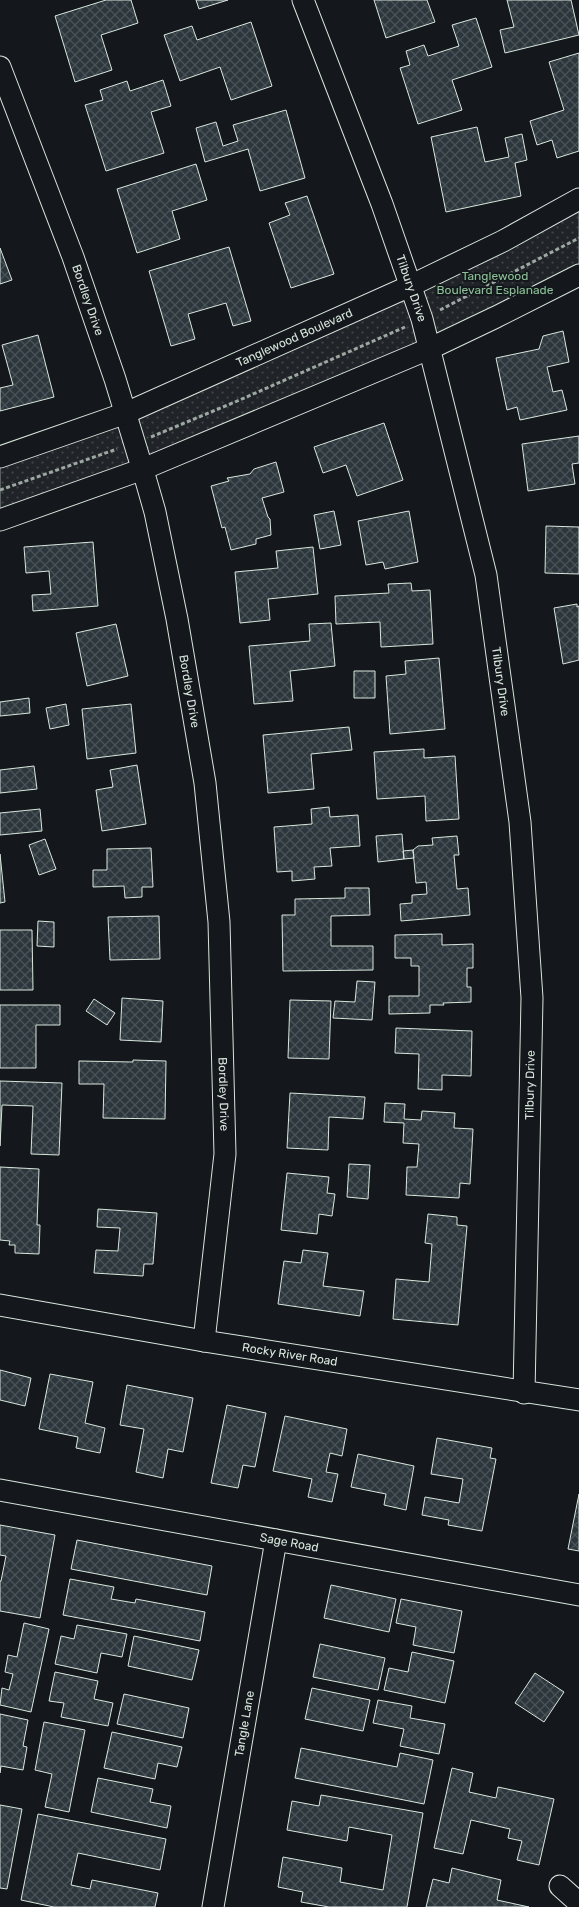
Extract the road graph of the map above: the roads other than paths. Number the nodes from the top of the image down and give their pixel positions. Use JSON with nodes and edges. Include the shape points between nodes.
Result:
{"nodes":[{"id":1,"x":303,"y":0,"type":"edge"},
{"id":2,"x":0,"y":68,"type":"edge"},
{"id":3,"x":579,"y":199,"type":"edge"},
{"id":4,"x":579,"y":275,"type":"edge"},
{"id":5,"x":410,"y":286,"type":"junction"},
{"id":6,"x":430,"y":348,"type":"junction"},
{"id":7,"x":126,"y":413,"type":"junction"},
{"id":8,"x":0,"y":457,"type":"edge"},
{"id":9,"x":143,"y":469,"type":"junction"},
{"id":10,"x":0,"y":520,"type":"edge"},
{"id":11,"x":0,"y":1305,"type":"edge"},
{"id":12,"x":204,"y":1341,"type":"junction"},
{"id":13,"x":524,"y":1393,"type":"junction"},
{"id":14,"x":579,"y":1400,"type":"edge"},
{"id":15,"x":0,"y":1490,"type":"edge"},
{"id":16,"x":276,"y":1540,"type":"junction"},
{"id":17,"x":579,"y":1595,"type":"edge"},
{"id":18,"x":560,"y":1886,"type":"dead end"},
{"id":19,"x":579,"y":1903,"type":"edge"},
{"id":20,"x":213,"y":1907,"type":"edge"}],
"edges":[{"from":1,"to":5,"type":"street","name":"Tilbury Drive","via":[[382,204]]},
{"from":2,"to":7,"type":"street","name":"Bordley Drive","via":[[73,257]]},
{"from":3,"to":5,"type":"street","name":"Tanglewood Boulevard","via":[[503,241]]},
{"from":4,"to":6,"type":"street"},
{"from":5,"to":6,"type":"street","name":"Tilbury Drive"},
{"from":5,"to":7,"type":"street","name":"Tanglewood Boulevard"},
{"from":6,"to":9,"type":"street"},
{"from":6,"to":13,"type":"street","name":"Tilbury Drive","via":[[486,575],[520,822],[532,998]]},
{"from":7,"to":8,"type":"street","name":"Tanglewood Boulevard"},
{"from":7,"to":9,"type":"street","name":"Bordley Drive"},
{"from":9,"to":10,"type":"street"},
{"from":9,"to":12,"type":"street","name":"Bordley Drive","via":[[155,512],[205,783],[219,922],[225,1154]]},
{"from":11,"to":12,"type":"street","name":"Rocky River Road"},
{"from":12,"to":13,"type":"street","name":"Rocky River Road"},
{"from":13,"to":14,"type":"street","name":"Rocky River Road"},
{"from":15,"to":16,"type":"street","name":"Sage Road"},
{"from":16,"to":17,"type":"street","name":"Sage Road"},
{"from":16,"to":20,"type":"street","name":"Tangle Lane"},
{"from":18,"to":19,"type":"street"}]}
